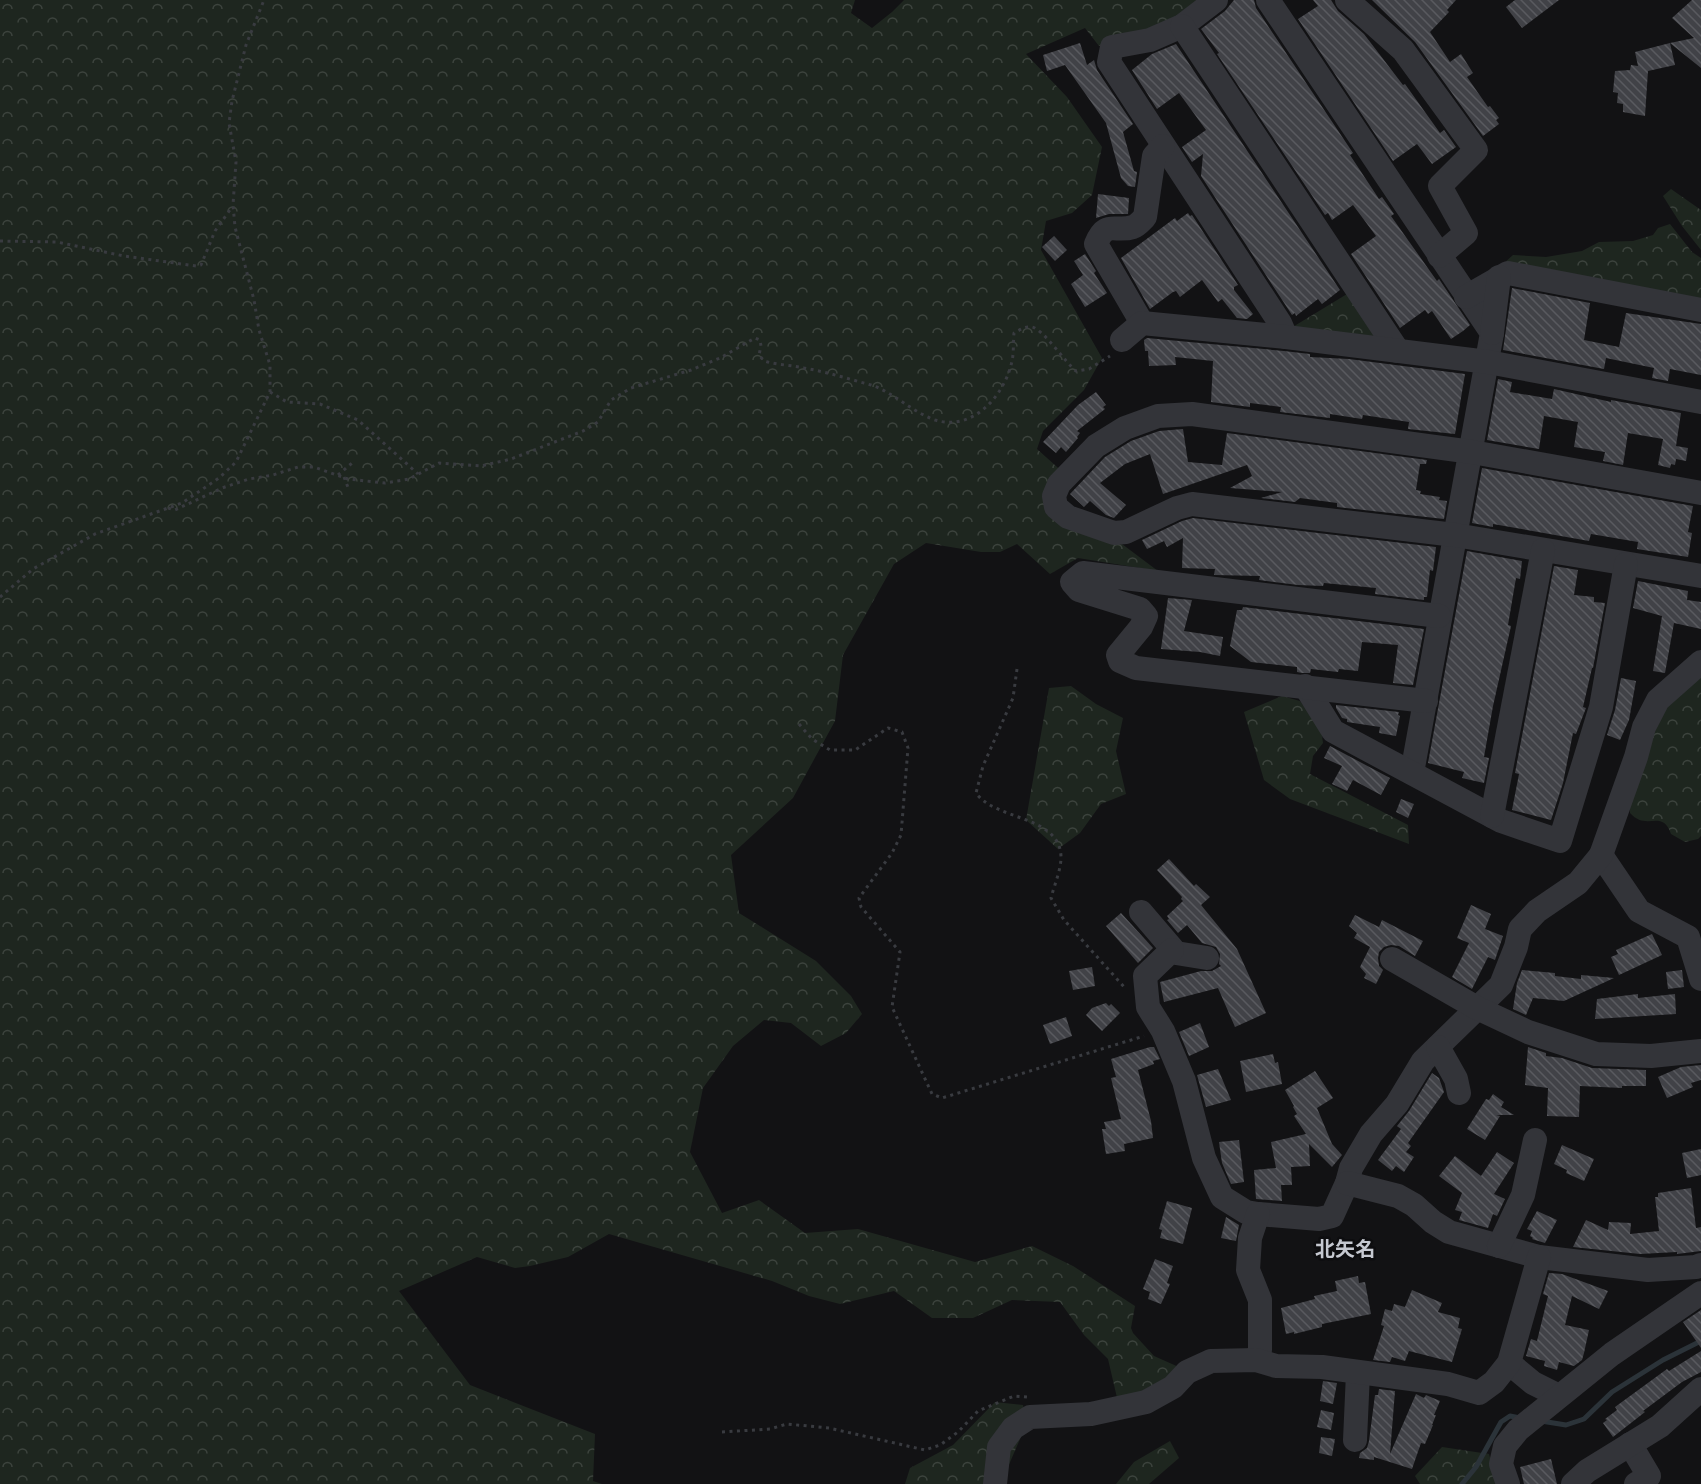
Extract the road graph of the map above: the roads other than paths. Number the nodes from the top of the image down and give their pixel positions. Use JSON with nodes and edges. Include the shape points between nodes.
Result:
{"nodes":[{"id":1,"x":1216,"y":0,"type":"edge"},
{"id":2,"x":1268,"y":0,"type":"edge"},
{"id":3,"x":1352,"y":1,"type":"edge"},
{"id":4,"x":1182,"y":26,"type":"junction"},
{"id":5,"x":1163,"y":146,"type":"junction"},
{"id":6,"x":1438,"y":256,"type":"junction"},
{"id":7,"x":1499,"y":277,"type":"junction"},
{"id":8,"x":1466,"y":297,"type":"junction"},
{"id":9,"x":1701,"y":310,"type":"edge"},
{"id":10,"x":1142,"y":323,"type":"junction"},
{"id":11,"x":1492,"y":333,"type":"junction"},
{"id":12,"x":1286,"y":337,"type":"junction"},
{"id":13,"x":1122,"y":340,"type":"road end"},
{"id":14,"x":1398,"y":351,"type":"junction"},
{"id":15,"x":1488,"y":362,"type":"junction"},
{"id":16,"x":1701,"y":402,"type":"edge"},
{"id":17,"x":1472,"y":452,"type":"junction"},
{"id":18,"x":1701,"y":493,"type":"edge"},
{"id":19,"x":1455,"y":535,"type":"junction"},
{"id":20,"x":1543,"y":550,"type":"junction"},
{"id":21,"x":1626,"y":564,"type":"junction"},
{"id":22,"x":1701,"y":576,"type":"edge"},
{"id":23,"x":1439,"y":616,"type":"junction"},
{"id":24,"x":1701,"y":662,"type":"edge"},
{"id":25,"x":1305,"y":687,"type":"junction"},
{"id":26,"x":1426,"y":701,"type":"junction"},
{"id":27,"x":1412,"y":773,"type":"junction"},
{"id":28,"x":1492,"y":816,"type":"junction"},
{"id":29,"x":1601,"y":855,"type":"junction"},
{"id":30,"x":1142,"y":912,"type":"dead end"},
{"id":31,"x":1172,"y":950,"type":"junction"},
{"id":32,"x":1207,"y":958,"type":"dead end"},
{"id":33,"x":1392,"y":959,"type":"dead end"},
{"id":34,"x":1701,"y":979,"type":"edge"},
{"id":35,"x":1477,"y":1008,"type":"junction"},
{"id":36,"x":1438,"y":1047,"type":"junction"},
{"id":37,"x":1701,"y":1051,"type":"edge"},
{"id":38,"x":1459,"y":1093,"type":"dead end"},
{"id":39,"x":1535,"y":1140,"type":"dead end"},
{"id":40,"x":1347,"y":1183,"type":"junction"},
{"id":41,"x":1258,"y":1214,"type":"junction"},
{"id":42,"x":1499,"y":1246,"type":"junction"},
{"id":43,"x":1539,"y":1257,"type":"junction"},
{"id":44,"x":1701,"y":1265,"type":"edge"},
{"id":45,"x":1701,"y":1293,"type":"edge"},
{"id":46,"x":1256,"y":1360,"type":"junction"},
{"id":47,"x":1509,"y":1364,"type":"junction"},
{"id":48,"x":1358,"y":1372,"type":"junction"},
{"id":49,"x":1701,"y":1389,"type":"edge"},
{"id":50,"x":1558,"y":1396,"type":"junction"},
{"id":51,"x":1355,"y":1440,"type":"dead end"},
{"id":52,"x":1630,"y":1444,"type":"junction"},
{"id":53,"x":995,"y":1484,"type":"edge"},
{"id":54,"x":1508,"y":1484,"type":"edge"},
{"id":55,"x":1573,"y":1484,"type":"edge"},
{"id":56,"x":1636,"y":1484,"type":"edge"}],
"edges":[{"from":1,"to":4,"type":"street"},
{"from":2,"to":6,"type":"street"},
{"from":3,"to":6,"type":"street","via":[[1403,50],[1476,150],[1440,186],[1466,233]]},
{"from":4,"to":5,"type":"street","via":[[1150,40],[1112,47],[1108,62]]},
{"from":4,"to":14,"type":"street"},
{"from":5,"to":10,"type":"street","via":[[1154,156],[1145,217],[1134,227],[1109,228],[1100,234],[1096,244]]},
{"from":5,"to":12,"type":"street"},
{"from":6,"to":8,"type":"street"},
{"from":7,"to":8,"type":"street"},
{"from":7,"to":9,"type":"street","via":[[1508,273]]},
{"from":7,"to":11,"type":"street"},
{"from":8,"to":11,"type":"street"},
{"from":10,"to":12,"type":"street"},
{"from":10,"to":13,"type":"street"},
{"from":11,"to":15,"type":"street"},
{"from":12,"to":14,"type":"street"},
{"from":14,"to":15,"type":"street"},
{"from":15,"to":16,"type":"street"},
{"from":15,"to":17,"type":"street"},
{"from":17,"to":18,"type":"street"},
{"from":17,"to":19,"type":"street"},
{"from":17,"to":19,"type":"street","via":[[1192,414],[1158,417],[1125,428],[1096,446],[1059,484],[1054,496],[1056,507],[1068,517],[1114,533],[1126,532],[1192,504]]},
{"from":19,"to":20,"type":"street"},
{"from":19,"to":23,"type":"street"},
{"from":20,"to":21,"type":"street"},
{"from":20,"to":28,"type":"street"},
{"from":21,"to":22,"type":"street"},
{"from":21,"to":28,"type":"street","via":[[1601,707],[1560,841]]},
{"from":23,"to":25,"type":"street","via":[[1083,573],[1072,582],[1079,590],[1140,609],[1146,616],[1142,627],[1118,655],[1128,665]]},
{"from":23,"to":26,"type":"street"},
{"from":24,"to":29,"type":"street","via":[[1658,700],[1644,727]]},
{"from":25,"to":26,"type":"street"},
{"from":25,"to":27,"type":"street","via":[[1334,731]]},
{"from":26,"to":27,"type":"street"},
{"from":27,"to":28,"type":"street"},
{"from":29,"to":34,"type":"street","via":[[1639,911],[1688,938]]},
{"from":29,"to":35,"type":"street","via":[[1578,883],[1537,911],[1520,929],[1501,984]]},
{"from":30,"to":31,"type":"street"},
{"from":31,"to":32,"type":"street"},
{"from":31,"to":41,"type":"street","via":[[1145,976],[1148,1007],[1163,1030],[1184,1081],[1204,1158],[1222,1197],[1246,1212]]},
{"from":33,"to":35,"type":"street","via":[[1423,965]]},
{"from":35,"to":36,"type":"street"},
{"from":35,"to":37,"type":"street","via":[[1528,1032],[1596,1054],[1650,1056]]},
{"from":36,"to":38,"type":"street","via":[[1456,1079]]},
{"from":36,"to":40,"type":"street","via":[[1423,1061],[1397,1104],[1371,1134],[1351,1168]]},
{"from":39,"to":42,"type":"street","via":[[1522,1196]]},
{"from":40,"to":41,"type":"street","via":[[1332,1216],[1319,1219]]},
{"from":40,"to":42,"type":"street","via":[[1398,1196],[1449,1232]]},
{"from":41,"to":46,"type":"street","via":[[1250,1238],[1248,1270],[1260,1300],[1260,1350]]},
{"from":42,"to":43,"type":"street"},
{"from":43,"to":44,"type":"street","via":[[1648,1270]]},
{"from":43,"to":47,"type":"street"},
{"from":45,"to":50,"type":"street"},
{"from":46,"to":48,"type":"street","via":[[1276,1366]]},
{"from":46,"to":53,"type":"street","via":[[1211,1361],[1187,1372],[1173,1387],[1146,1402],[1091,1414],[1030,1417],[1013,1428],[999,1447]]},
{"from":47,"to":48,"type":"street","via":[[1479,1393],[1448,1384]]},
{"from":47,"to":50,"type":"street"},
{"from":48,"to":51,"type":"street"},
{"from":49,"to":52,"type":"street","via":[[1660,1426]]},
{"from":50,"to":54,"type":"street","via":[[1505,1446],[1501,1464]]},
{"from":52,"to":55,"type":"street"},
{"from":52,"to":56,"type":"street","via":[[1649,1476]]}]}
